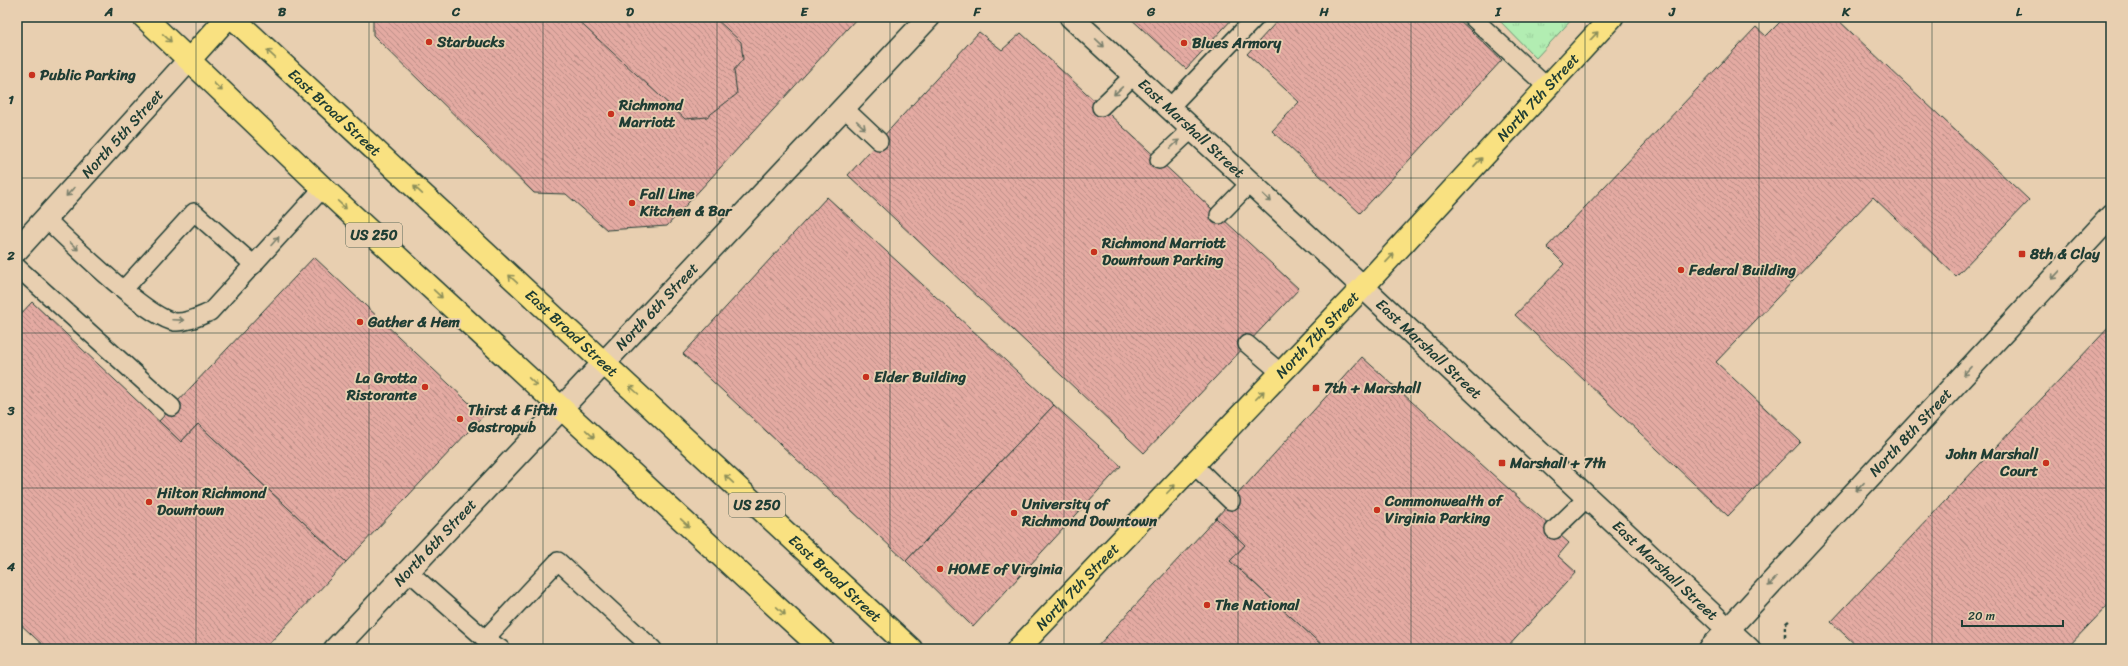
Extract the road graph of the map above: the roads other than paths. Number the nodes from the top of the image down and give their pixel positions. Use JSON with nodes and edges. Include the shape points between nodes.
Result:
{"nodes":[{"id":1,"x":144,"y":17,"type":"edge"},
{"id":2,"x":228,"y":17,"type":"edge"},
{"id":3,"x":232,"y":17,"type":"edge"},
{"id":4,"x":929,"y":17,"type":"edge"},
{"id":5,"x":1071,"y":17,"type":"edge"},
{"id":6,"x":1256,"y":17,"type":"edge"},
{"id":7,"x":1472,"y":17,"type":"edge"},
{"id":8,"x":1612,"y":17,"type":"edge"},
{"id":9,"x":190,"y":59,"type":"junction"},
{"id":10,"x":1134,"y":75,"type":"junction"},
{"id":11,"x":1547,"y":87,"type":"junction"},
{"id":12,"x":1101,"y":107,"type":"dead end"},
{"id":13,"x":844,"y":108,"type":"junction"},
{"id":14,"x":1169,"y":108,"type":"junction"},
{"id":15,"x":1192,"y":129,"type":"junction"},
{"id":16,"x":879,"y":141,"type":"dead end"},
{"id":17,"x":1159,"y":160,"type":"dead end"},
{"id":18,"x":1250,"y":183,"type":"junction"},
{"id":19,"x":323,"y":188,"type":"junction"},
{"id":20,"x":1219,"y":215,"type":"dead end"},
{"id":21,"x":2111,"y":216,"type":"edge"},
{"id":22,"x":46,"y":219,"type":"junction"},
{"id":23,"x":17,"y":250,"type":"edge"},
{"id":24,"x":254,"y":265,"type":"junction"},
{"id":25,"x":17,"y":267,"type":"edge"},
{"id":26,"x":1363,"y":287,"type":"junction"},
{"id":27,"x":124,"y":289,"type":"junction"},
{"id":28,"x":1247,"y":344,"type":"dead end"},
{"id":29,"x":603,"y":363,"type":"junction"},
{"id":30,"x":1281,"y":373,"type":"junction"},
{"id":31,"x":172,"y":407,"type":"dead end"},
{"id":32,"x":561,"y":408,"type":"junction"},
{"id":33,"x":1194,"y":465,"type":"junction"},
{"id":34,"x":1587,"y":498,"type":"junction"},
{"id":35,"x":1231,"y":502,"type":"dead end"},
{"id":36,"x":1554,"y":530,"type":"dead end"},
{"id":37,"x":408,"y":571,"type":"junction"},
{"id":38,"x":1728,"y":630,"type":"junction"},
{"id":39,"x":485,"y":639,"type":"junction"},
{"id":40,"x":335,"y":649,"type":"edge"},
{"id":41,"x":501,"y":649,"type":"edge"},
{"id":42,"x":654,"y":649,"type":"edge"},
{"id":43,"x":822,"y":649,"type":"edge"},
{"id":44,"x":911,"y":649,"type":"edge"},
{"id":45,"x":1018,"y":649,"type":"edge"},
{"id":46,"x":1710,"y":649,"type":"edge"},
{"id":47,"x":1749,"y":649,"type":"edge"}],
"edges":[{"from":1,"to":9,"type":"main road","number":"US 250","one_way":true},
{"from":2,"to":9,"type":"main road","name":"North 5th Street"},
{"from":29,"to":3,"type":"main road","name":"East Broad Street","number":"US 250","one_way":true},
{"from":4,"to":13,"type":"street","name":"North 6th Street"},
{"from":5,"to":10,"type":"street","name":"East Marshall Street","one_way":true},
{"from":6,"to":14,"type":"lane"},
{"from":7,"to":11,"type":"lane"},
{"from":11,"to":8,"type":"main road","name":"North 7th Street","one_way":true},
{"from":9,"to":19,"type":"main road","number":"US 250","one_way":true},
{"from":9,"to":22,"type":"street","name":"North 5th Street","one_way":true},
{"from":10,"to":12,"type":"lane","one_way":true},
{"from":10,"to":14,"type":"street","name":"East Marshall Street"},
{"from":26,"to":11,"type":"main road","name":"North 7th Street","one_way":true},
{"from":13,"to":16,"type":"lane","one_way":true},
{"from":13,"to":29,"type":"street","name":"North 6th Street"},
{"from":14,"to":15,"type":"street","name":"East Marshall Street"},
{"from":17,"to":15,"type":"lane","one_way":true},
{"from":15,"to":18,"type":"street","name":"East Marshall Street"},
{"from":18,"to":20,"type":"lane"},
{"from":18,"to":26,"type":"street","name":"East Marshall Street","one_way":true},
{"from":24,"to":19,"type":"lane","one_way":true},
{"from":19,"to":32,"type":"main road","number":"US 250","one_way":true},
{"from":21,"to":38,"type":"street","name":"North 8th Street","one_way":true},
{"from":22,"to":23,"type":"street","name":"North 5th Street"},
{"from":22,"to":27,"type":"lane","one_way":true},
{"from":27,"to":24,"type":"lane","one_way":true,"via":[[150,310],[175,322],[193,320],[210,312]]},
{"from":24,"to":27,"type":"lane","via":[[194,212]]},
{"from":25,"to":31,"type":"lane"},
{"from":26,"to":30,"type":"main road","name":"North 7th Street"},
{"from":26,"to":34,"type":"street","name":"East Marshall Street"},
{"from":28,"to":30,"type":"lane"},
{"from":29,"to":32,"type":"street","name":"North 6th Street"},
{"from":44,"to":29,"type":"main road","name":"East Broad Street","number":"US 250","one_way":true},
{"from":33,"to":30,"type":"main road","name":"North 7th Street","one_way":true},
{"from":32,"to":37,"type":"street","name":"North 6th Street"},
{"from":32,"to":43,"type":"main road","number":"US 250","one_way":true},
{"from":33,"to":35,"type":"lane"},
{"from":45,"to":33,"type":"main road","name":"North 7th Street","one_way":true},
{"from":34,"to":36,"type":"lane"},
{"from":34,"to":38,"type":"street","name":"East Marshall Street"},
{"from":37,"to":39,"type":"lane"},
{"from":37,"to":40,"type":"street","name":"North 6th Street"},
{"from":38,"to":46,"type":"street","name":"North 8th Street"},
{"from":38,"to":47,"type":"street","name":"East Marshall Street"},
{"from":39,"to":41,"type":"lane"},
{"from":39,"to":42,"type":"lane","via":[[558,561]]}]}
